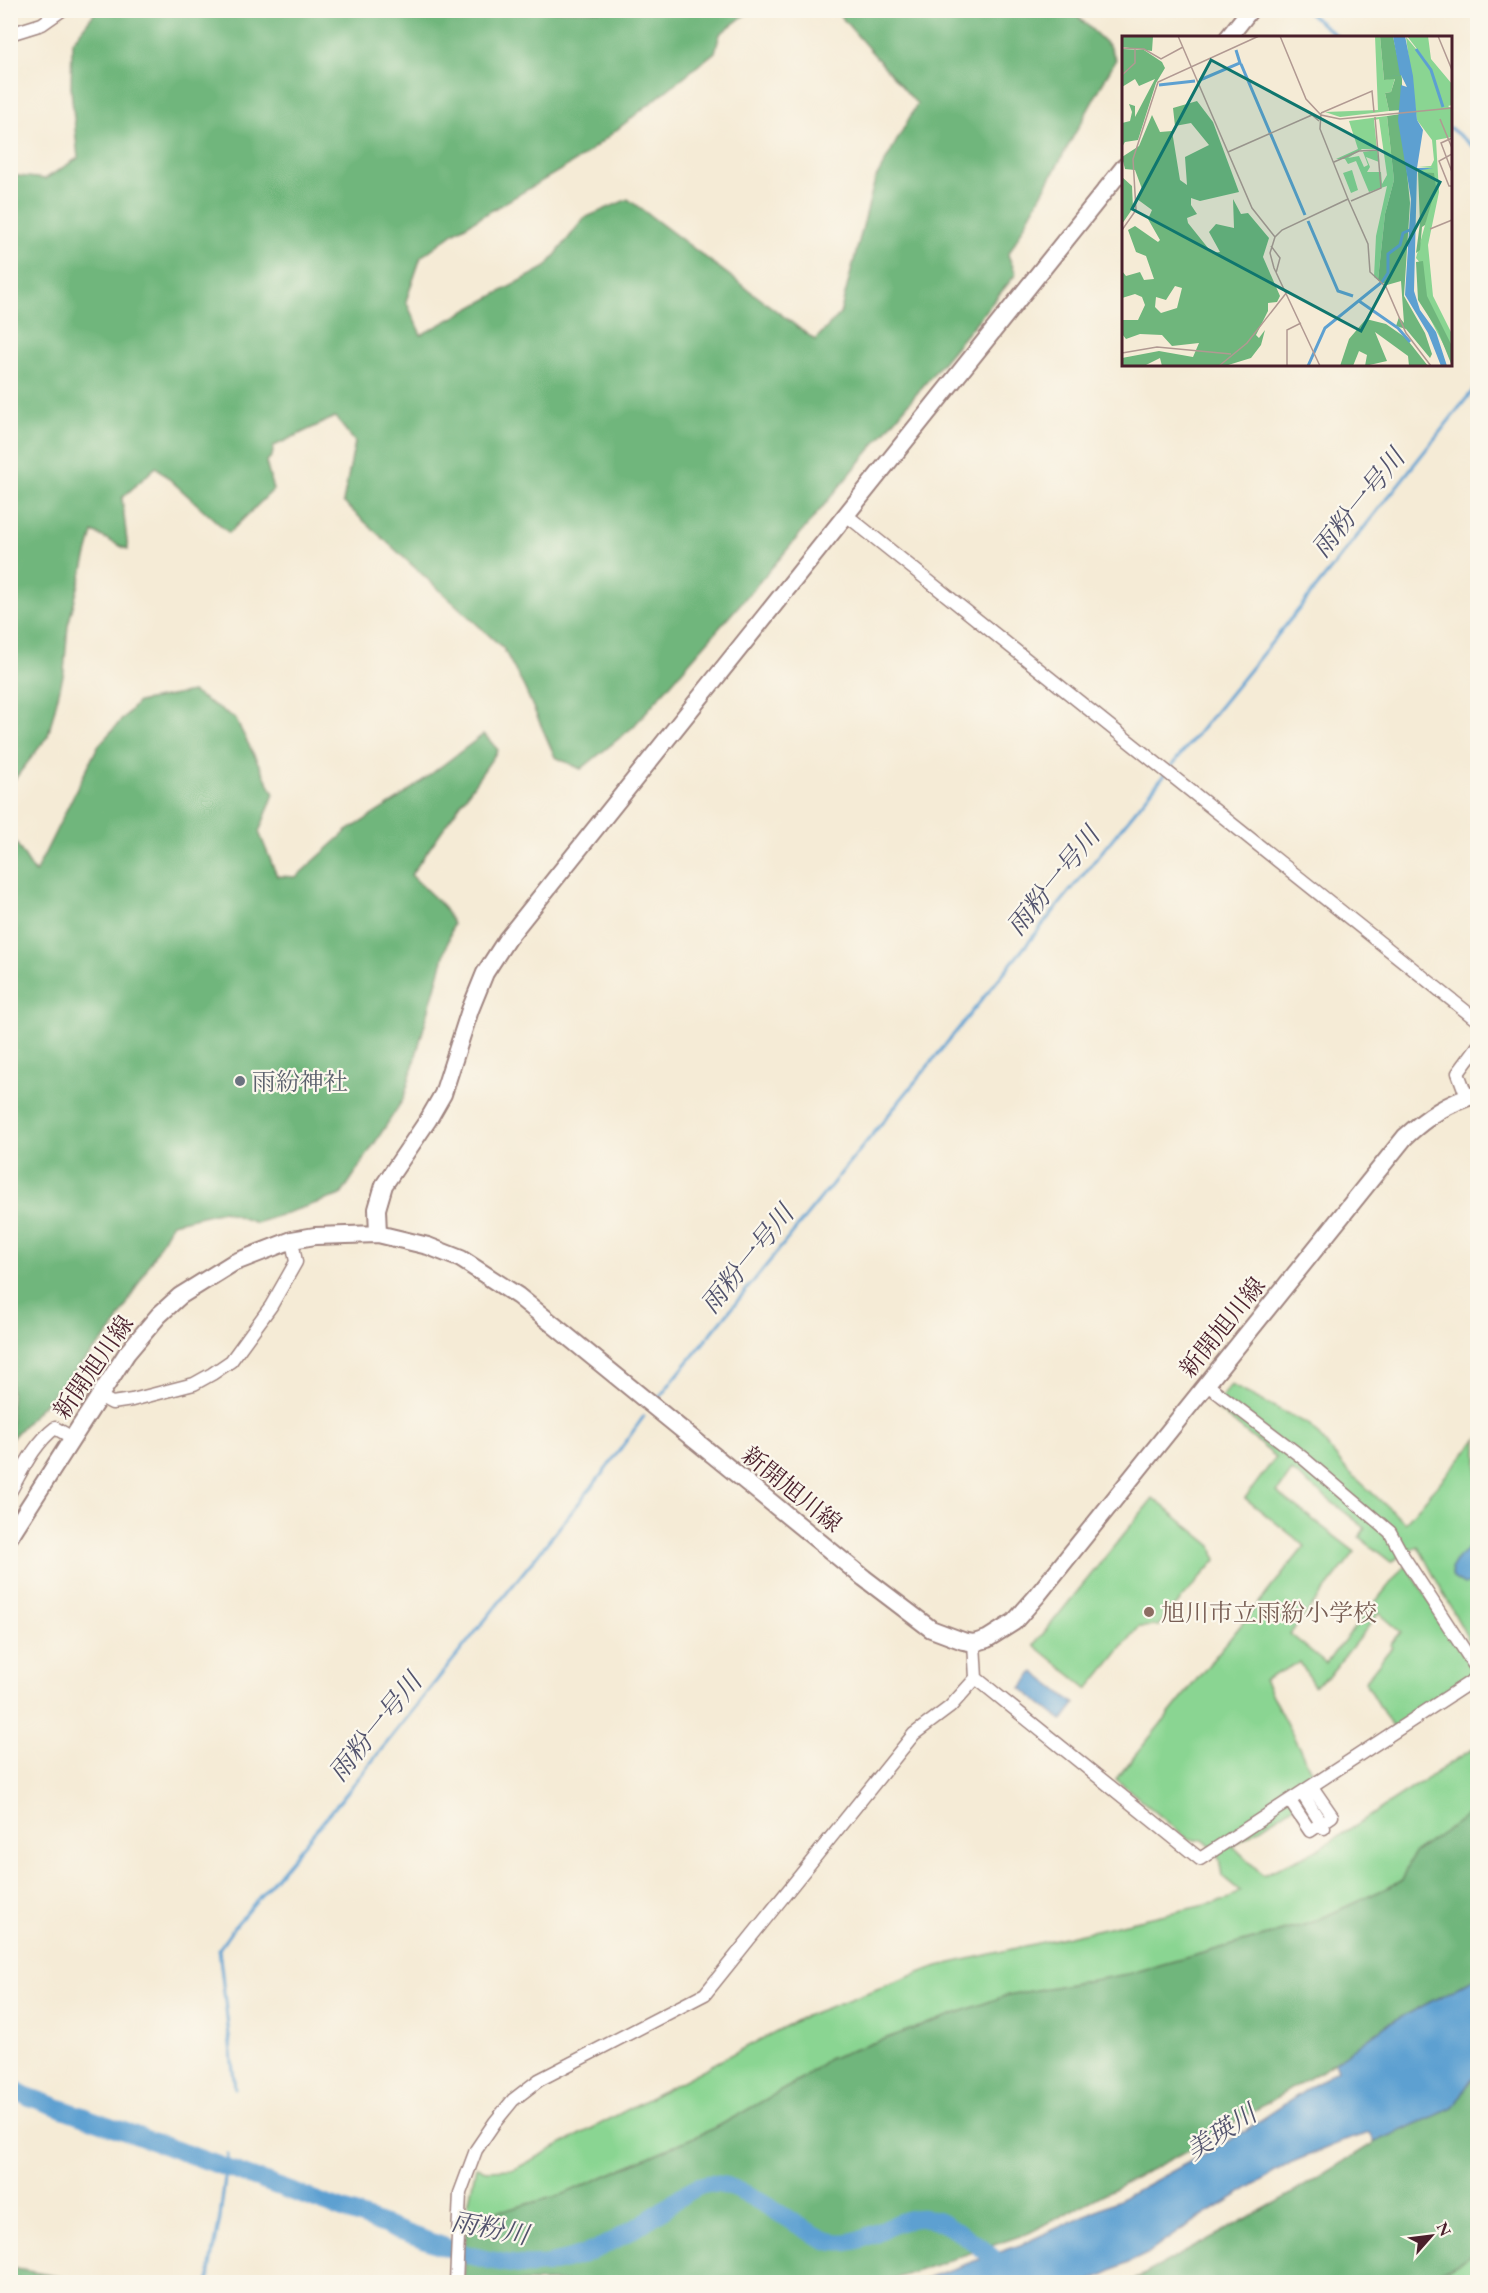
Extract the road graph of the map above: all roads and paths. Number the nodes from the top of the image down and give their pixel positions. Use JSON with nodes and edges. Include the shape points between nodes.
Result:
{"nodes":[{"id":1,"x":62,"y":10,"type":"edge"},
{"id":2,"x":1250,"y":10,"type":"edge"},
{"id":3,"x":10,"y":34,"type":"edge"},
{"id":4,"x":1230,"y":36,"type":"edge"},
{"id":5,"x":1122,"y":169,"type":"edge"},
{"id":6,"x":845,"y":514,"type":"junction"},
{"id":7,"x":1478,"y":1021,"type":"edge"},
{"id":8,"x":1478,"y":1046,"type":"edge"},
{"id":9,"x":1472,"y":1095,"type":"edge"},
{"id":10,"x":378,"y":1234,"type":"junction"},
{"id":11,"x":292,"y":1240,"type":"junction"},
{"id":12,"x":1206,"y":1384,"type":"junction"},
{"id":13,"x":99,"y":1396,"type":"junction"},
{"id":14,"x":73,"y":1438,"type":"junction"},
{"id":15,"x":10,"y":1492,"type":"edge"},
{"id":16,"x":10,"y":1536,"type":"edge"},
{"id":17,"x":974,"y":1643,"type":"junction"},
{"id":18,"x":1478,"y":1671,"type":"edge"},
{"id":19,"x":1478,"y":1677,"type":"edge"},
{"id":20,"x":976,"y":1678,"type":"junction"},
{"id":21,"x":1307,"y":1790,"type":"junction"},
{"id":22,"x":1290,"y":1801,"type":"junction"},
{"id":23,"x":456,"y":2283,"type":"edge"}],
"edges":[{"from":1,"to":3,"type":"street","via":[[42,24]]},
{"from":2,"to":4,"type":"main road"},
{"from":5,"to":6,"type":"main road"},
{"from":6,"to":7,"type":"street"},
{"from":6,"to":10,"type":"main road","via":[[507,939],[485,974],[470,1010],[443,1094],[384,1185],[377,1209]]},
{"from":8,"to":9,"type":"street","via":[[1458,1073]]},
{"from":9,"to":12,"type":"main road","name":"新開旭川線","via":[[1427,1117],[1405,1137]]},
{"from":10,"to":11,"type":"main road","name":"新開旭川線"},
{"from":10,"to":17,"type":"main road","name":"新開旭川線","via":[[428,1246],[483,1271],[931,1629]]},
{"from":11,"to":13,"type":"main road","name":"新開旭川線","via":[[233,1263],[180,1296],[127,1353]]},
{"from":11,"to":13,"type":"street","via":[[296,1262],[271,1306],[231,1361],[194,1384],[142,1398],[112,1403]]},
{"from":12,"to":17,"type":"main road","name":"新開旭川線","via":[[1021,1614],[998,1634]]},
{"from":12,"to":18,"type":"street","via":[[1303,1458],[1390,1532]]},
{"from":13,"to":14,"type":"main road","name":"新開旭川線"},
{"from":14,"to":15,"type":"street","via":[[55,1428],[43,1437]]},
{"from":14,"to":16,"type":"main road","name":"新開旭川線"},
{"from":17,"to":20,"type":"street"},
{"from":19,"to":21,"type":"street"},
{"from":20,"to":22,"type":"street","via":[[1200,1859]]},
{"from":20,"to":23,"type":"street","via":[[950,1707],[914,1734],[705,1994],[552,2073],[513,2100],[476,2150],[464,2178],[459,2203]]},
{"from":21,"to":22,"type":"street"},
{"from":21,"to":22,"type":"street","via":[[1322,1818],[1310,1830]]}]}
